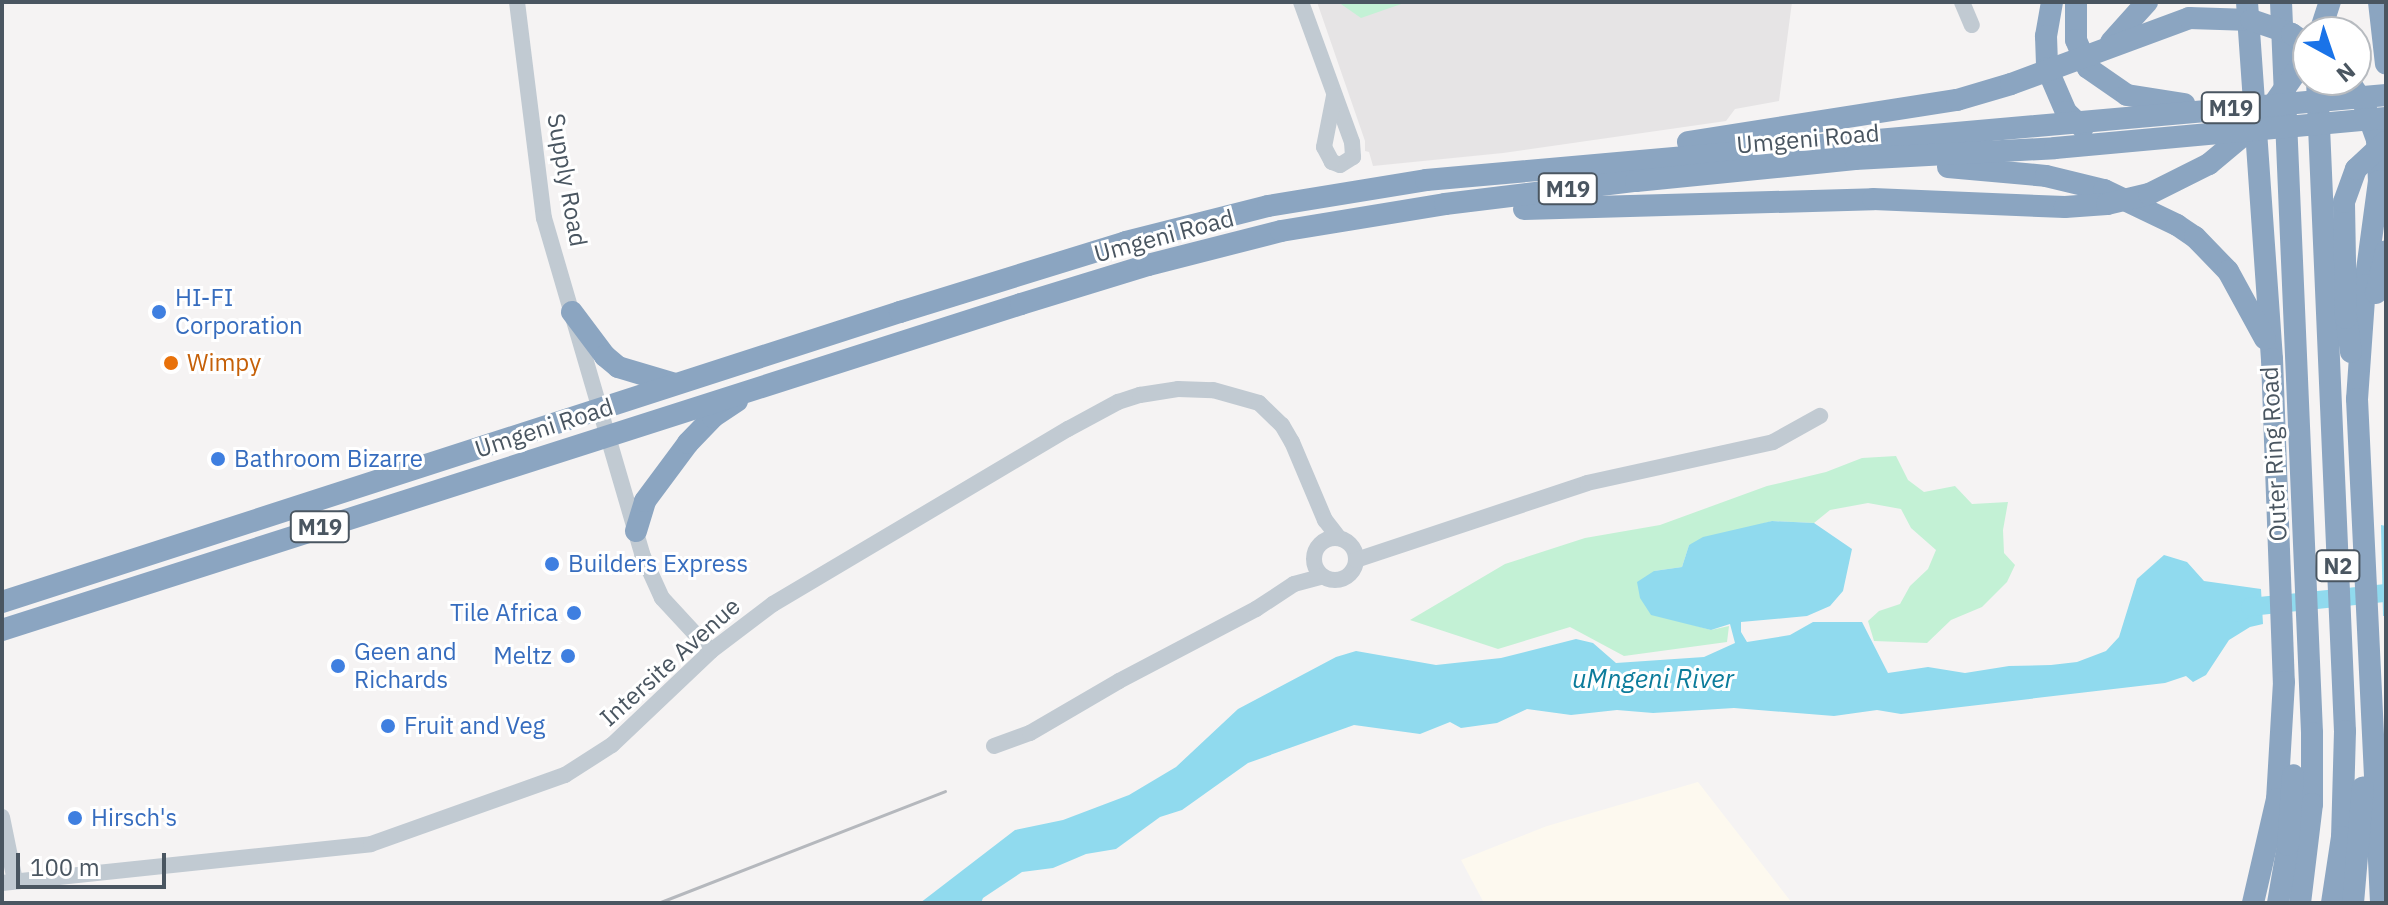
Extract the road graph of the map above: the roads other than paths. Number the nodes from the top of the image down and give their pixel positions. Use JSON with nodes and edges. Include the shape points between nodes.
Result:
{"nodes":[{"id":1,"x":517,"y":2,"type":"edge"},
{"id":2,"x":1301,"y":2,"type":"edge"},
{"id":3,"x":1962,"y":2,"type":"edge"},
{"id":4,"x":2052,"y":2,"type":"edge"},
{"id":5,"x":2076,"y":2,"type":"edge"},
{"id":6,"x":2147,"y":2,"type":"edge"},
{"id":7,"x":2223,"y":2,"type":"edge"},
{"id":8,"x":2247,"y":2,"type":"edge"},
{"id":9,"x":2281,"y":2,"type":"edge"},
{"id":10,"x":2379,"y":2,"type":"edge"},
{"id":11,"x":1972,"y":25,"type":"dead end"},
{"id":12,"x":2292,"y":29,"type":"edge"},
{"id":13,"x":2108,"y":46,"type":"junction"},
{"id":14,"x":2386,"y":64,"type":"edge"},
{"id":15,"x":2251,"y":73,"type":"junction"},
{"id":16,"x":2292,"y":80,"type":"edge"},
{"id":17,"x":2386,"y":95,"type":"edge"},
{"id":18,"x":1334,"y":96,"type":"dead end"},
{"id":19,"x":2318,"y":96,"type":"edge"},
{"id":20,"x":2359,"y":96,"type":"edge"},
{"id":21,"x":2219,"y":109,"type":"junction"},
{"id":22,"x":2386,"y":118,"type":"edge"},
{"id":23,"x":2075,"y":124,"type":"junction"},
{"id":24,"x":2386,"y":142,"type":"edge"},
{"id":25,"x":2117,"y":143,"type":"junction"},
{"id":26,"x":1614,"y":162,"type":"junction"},
{"id":27,"x":1762,"y":169,"type":"junction"},
{"id":28,"x":1260,"y":237,"type":"junction"},
{"id":29,"x":2386,"y":251,"type":"edge"},
{"id":30,"x":2372,"y":284,"type":"junction"},
{"id":31,"x":572,"y":312,"type":"junction"},
{"id":32,"x":2272,"y":359,"type":"junction"},
{"id":33,"x":773,"y":381,"type":"junction"},
{"id":34,"x":675,"y":384,"type":"junction"},
{"id":35,"x":2357,"y":391,"type":"junction"},
{"id":36,"x":601,"y":408,"type":"junction"},
{"id":37,"x":1820,"y":416,"type":"dead end"},
{"id":38,"x":608,"y":435,"type":"junction"},
{"id":39,"x":1318,"y":504,"type":"junction"},
{"id":40,"x":636,"y":531,"type":"junction"},
{"id":41,"x":1339,"y":538,"type":"junction"},
{"id":42,"x":1317,"y":552,"type":"junction"},
{"id":43,"x":1356,"y":560,"type":"junction"},
{"id":44,"x":1323,"y":576,"type":"junction"},
{"id":45,"x":1294,"y":584,"type":"junction"},
{"id":46,"x":2,"y":599,"type":"edge"},
{"id":47,"x":33,"y":619,"type":"junction"},
{"id":48,"x":2,"y":630,"type":"edge"},
{"id":49,"x":2,"y":641,"type":"edge"},
{"id":50,"x":711,"y":651,"type":"junction"},
{"id":51,"x":2361,"y":731,"type":"junction"},
{"id":52,"x":2296,"y":733,"type":"junction"},
{"id":53,"x":994,"y":746,"type":"dead end"},
{"id":54,"x":2,"y":817,"type":"edge"},
{"id":55,"x":9,"y":882,"type":"edge"},
{"id":56,"x":2253,"y":903,"type":"edge"},
{"id":57,"x":2278,"y":903,"type":"edge"},
{"id":58,"x":2300,"y":903,"type":"edge"},
{"id":59,"x":2332,"y":903,"type":"edge"},
{"id":60,"x":2353,"y":903,"type":"edge"},
{"id":61,"x":2381,"y":903,"type":"edge"}],
"edges":[{"from":1,"to":31,"type":"street","name":"Supply Road","via":[[544,218]]},
{"from":2,"to":18,"type":"street"},
{"from":3,"to":11,"type":"street"},
{"from":4,"to":23,"type":"highway","via":[[2047,68]]},
{"from":5,"to":21,"type":"highway","via":[[2079,52],[2105,82],[2127,95]]},
{"from":6,"to":13,"type":"highway"},
{"from":7,"to":15,"type":"highway"},
{"from":8,"to":15,"type":"highway"},
{"from":9,"to":52,"type":"highway","name":"Outer Ring Road","number":"N2","via":[[2297,403]]},
{"from":10,"to":14,"type":"highway"},
{"from":12,"to":13,"type":"highway","via":[[2212,16],[2189,18]]},
{"from":13,"to":26,"type":"highway","via":[[1957,100],[1665,146]]},
{"from":15,"to":32,"type":"highway"},
{"from":16,"to":28,"type":"highway","via":[[2238,142],[2209,164],[2149,194],[2107,204],[1784,200],[1492,210]]},
{"from":17,"to":21,"type":"highway","name":"Umgeni Road","number":"M19"},
{"from":19,"to":51,"type":"highway","number":"N2","via":[[2330,401]]},
{"from":20,"to":30,"type":"highway","via":[[2377,139]]},
{"from":21,"to":23,"type":"highway","name":"Umgeni Road","number":"M19"},
{"from":22,"to":25,"type":"highway","name":"Umgeni Road","number":"M19"},
{"from":23,"to":25,"type":"highway"},
{"from":23,"to":26,"type":"highway","name":"Umgeni Road","number":"M19"},
{"from":24,"to":35,"type":"highway","via":[[2356,169],[2344,202],[2346,318]]},
{"from":25,"to":27,"type":"highway","name":"Umgeni Road","number":"M19"},
{"from":26,"to":34,"type":"highway","name":"Umgeni Road","number":"M19","via":[[1426,180],[1240,213],[1126,242]]},
{"from":27,"to":28,"type":"highway","name":"Umgeni Road","number":"M19","via":[[1445,204]]},
{"from":27,"to":32,"type":"highway","via":[[1992,170],[2104,190],[2152,211],[2212,252],[2244,296]]},
{"from":28,"to":33,"type":"highway","name":"Umgeni Road","number":"M19","via":[[1148,265]]},
{"from":29,"to":30,"type":"highway"},
{"from":30,"to":35,"type":"highway"},
{"from":31,"to":34,"type":"highway","via":[[618,367]]},
{"from":31,"to":36,"type":"street","name":"Supply Road"},
{"from":32,"to":52,"type":"highway","via":[[2284,682]]},
{"from":33,"to":38,"type":"highway","name":"Umgeni Road","number":"M19"},
{"from":33,"to":40,"type":"highway","via":[[726,407],[700,429],[645,501]]},
{"from":34,"to":36,"type":"highway","name":"Umgeni Road","number":"M19"},
{"from":35,"to":51,"type":"highway","via":[[2370,674]]},
{"from":36,"to":38,"type":"street","name":"Supply Road"},
{"from":36,"to":46,"type":"highway","name":"Umgeni Road","number":"M19"},
{"from":37,"to":43,"type":"street","via":[[1773,442],[1550,494]]},
{"from":38,"to":40,"type":"street","name":"Supply Road"},
{"from":38,"to":47,"type":"highway","name":"Umgeni Road","number":"M19"},
{"from":39,"to":41,"type":"street","name":"Intersite Avenue"},
{"from":39,"to":42,"type":"street","name":"Intersite Avenue"},
{"from":39,"to":50,"type":"street","name":"Intersite Avenue","via":[[1292,442],[1259,403],[1213,390],[1140,395],[1068,429],[783,598]]},
{"from":40,"to":50,"type":"street","name":"Supply Road","via":[[662,598]]},
{"from":41,"to":42,"type":"street"},
{"from":41,"to":43,"type":"street","via":[[1354,548]]},
{"from":42,"to":44,"type":"street"},
{"from":42,"to":45,"type":"street"},
{"from":43,"to":44,"type":"street","via":[[1352,572],[1341,579]]},
{"from":44,"to":45,"type":"street"},
{"from":45,"to":53,"type":"street","via":[[1030,733]]},
{"from":47,"to":48,"type":"highway","name":"Umgeni Road","number":"M19"},
{"from":47,"to":49,"type":"highway"},
{"from":50,"to":55,"type":"street","name":"Intersite Avenue","via":[[620,739],[586,764],[421,829],[342,849]]},
{"from":51,"to":59,"type":"highway","number":"N2"},
{"from":51,"to":60,"type":"highway"},
{"from":51,"to":61,"type":"highway"},
{"from":52,"to":56,"type":"highway"},
{"from":52,"to":57,"type":"highway"},
{"from":52,"to":58,"type":"highway","name":"Outer Ring Road","number":"N2","via":[[2312,804]]},
{"from":54,"to":55,"type":"street"}]}
